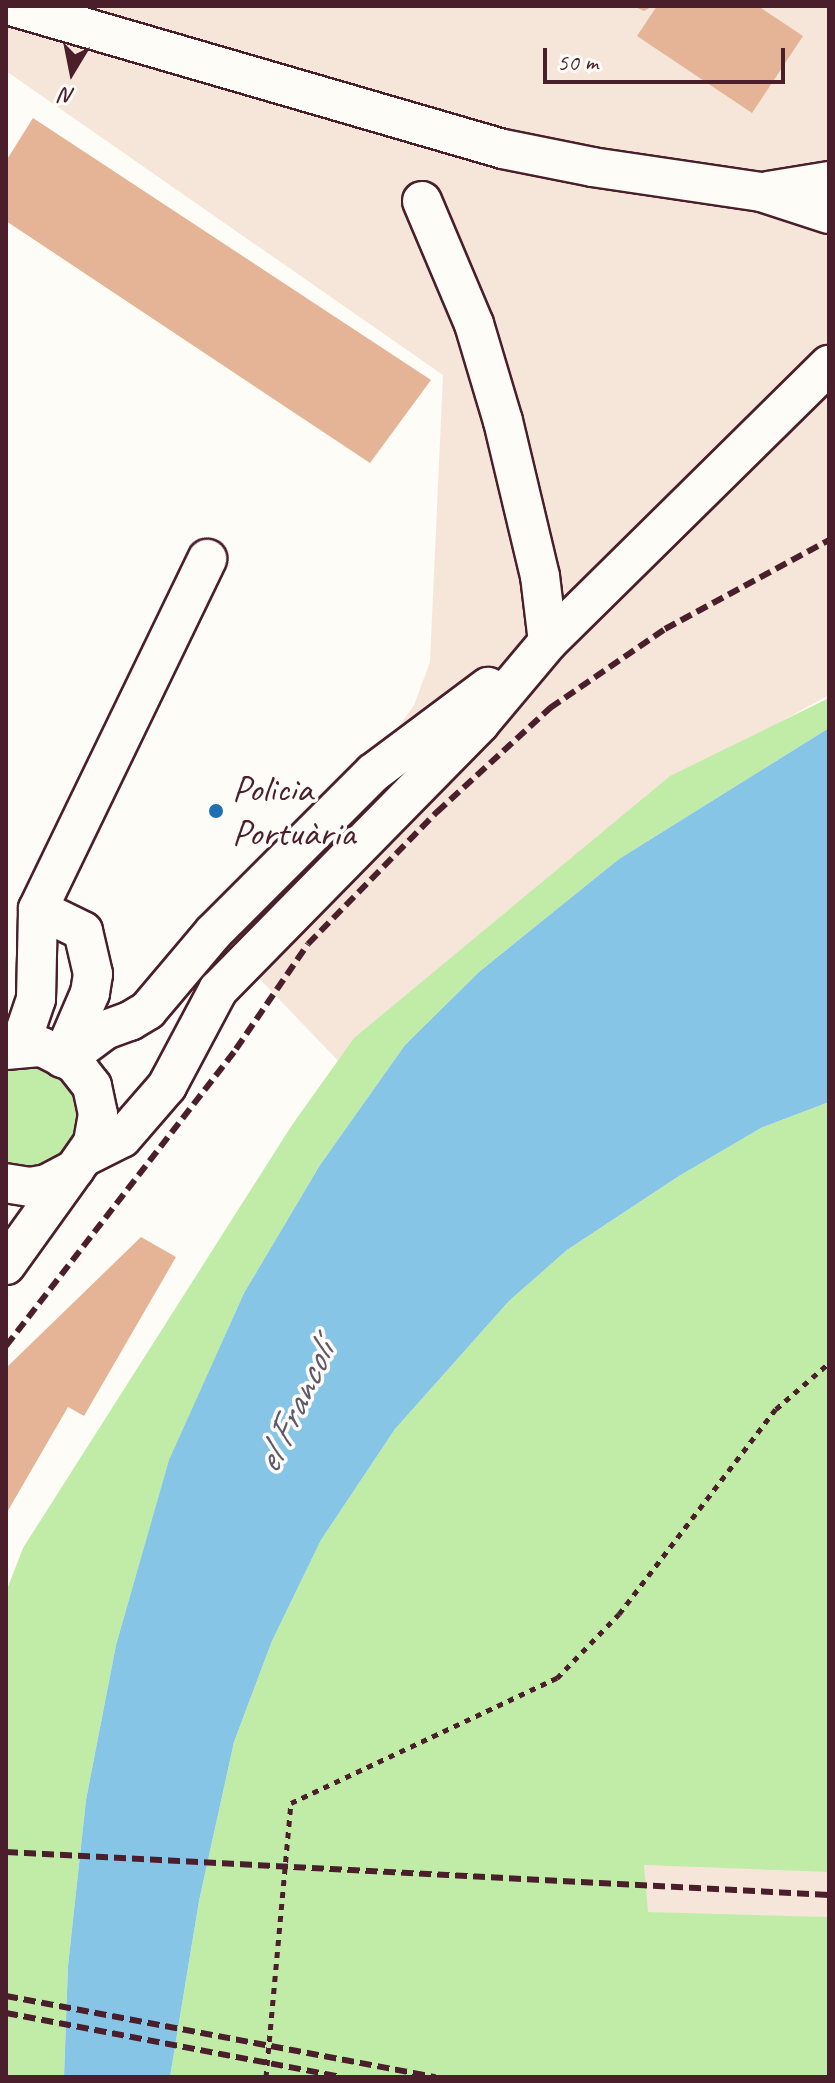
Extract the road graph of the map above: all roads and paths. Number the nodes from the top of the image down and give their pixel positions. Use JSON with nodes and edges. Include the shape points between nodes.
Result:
{"nodes":[{"id":1,"x":11,"y":6,"type":"edge"},
{"id":2,"x":82,"y":15,"type":"edge"},
{"id":3,"x":829,"y":181,"type":"edge"},
{"id":4,"x":761,"y":192,"type":"junction"},
{"id":5,"x":422,"y":201,"type":"dead end"},
{"id":6,"x":829,"y":214,"type":"edge"},
{"id":7,"x":829,"y":365,"type":"edge"},
{"id":8,"x":207,"y":559,"type":"dead end"},
{"id":9,"x":548,"y":642,"type":"junction"},
{"id":10,"x":38,"y":909,"type":"junction"},
{"id":11,"x":197,"y":954,"type":"junction"},
{"id":12,"x":218,"y":990,"type":"junction"},
{"id":13,"x":13,"y":1048,"type":"edge"},
{"id":14,"x":64,"y":1058,"type":"junction"},
{"id":15,"x":81,"y":1162,"type":"junction"},
{"id":16,"x":6,"y":1183,"type":"edge"},
{"id":17,"x":6,"y":1265,"type":"edge"},
{"id":18,"x":829,"y":1363,"type":"edge"},
{"id":19,"x":266,"y":2077,"type":"edge"}],
"edges":[{"from":1,"to":2,"type":"street"},
{"from":2,"to":4,"type":"street","via":[[503,149]]},
{"from":3,"to":4,"type":"street"},
{"from":4,"to":6,"type":"street"},
{"from":5,"to":9,"type":"street","via":[[474,324],[503,421],[540,576]]},
{"from":7,"to":9,"type":"street"},
{"from":8,"to":10,"type":"street"},
{"from":9,"to":11,"type":"street","via":[[373,773]]},
{"from":9,"to":12,"type":"street","via":[[480,723]]},
{"from":10,"to":13,"type":"street","via":[[36,999]]},
{"from":10,"to":14,"type":"street","via":[[83,931],[93,974]]},
{"from":11,"to":12,"type":"street"},
{"from":11,"to":14,"type":"street","via":[[148,1010]]},
{"from":12,"to":15,"type":"street","via":[[167,1086],[122,1138]]},
{"from":13,"to":14,"type":"street","via":[[42,1047]]},
{"from":14,"to":15,"type":"street","via":[[84,1073],[96,1100],[97,1129]]},
{"from":15,"to":16,"type":"street","via":[[47,1184]]},
{"from":15,"to":17,"type":"street"},
{"from":18,"to":19,"type":"path","via":[[776,1409],[619,1614],[557,1678],[291,1803]]}]}
